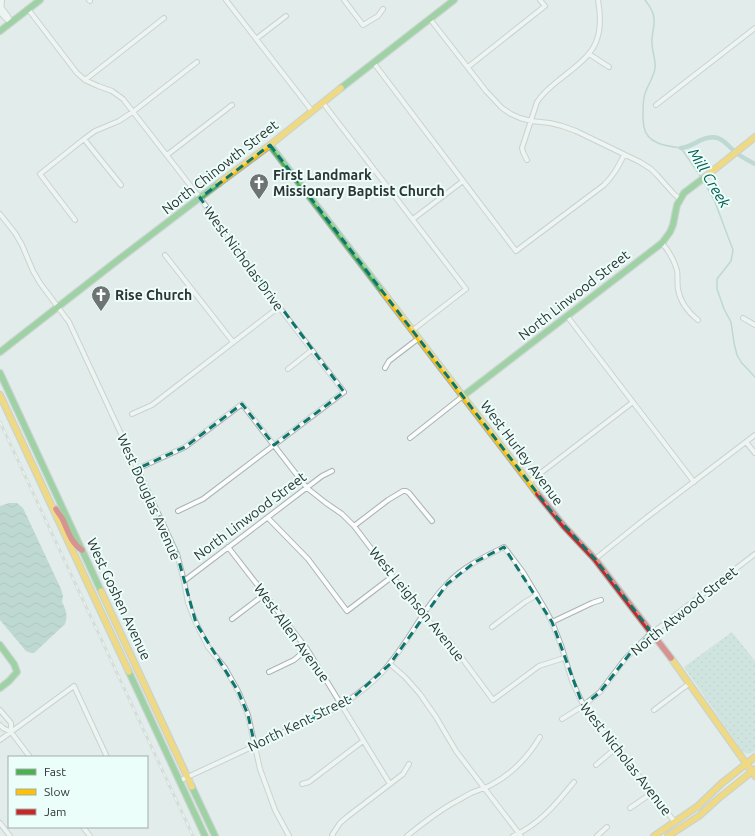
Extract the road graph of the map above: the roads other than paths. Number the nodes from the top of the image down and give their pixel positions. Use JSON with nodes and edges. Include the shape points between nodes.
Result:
{"nodes":[{"id":1,"x":2,"y":0,"type":"edge"},
{"id":2,"x":40,"y":0,"type":"edge"},
{"id":3,"x":226,"y":0,"type":"edge"},
{"id":4,"x":344,"y":0,"type":"edge"},
{"id":5,"x":454,"y":0,"type":"edge"},
{"id":6,"x":540,"y":0,"type":"edge"},
{"id":7,"x":598,"y":0,"type":"edge"},
{"id":8,"x":1,"y":7,"type":"edge"},
{"id":9,"x":28,"y":9,"type":"junction"},
{"id":10,"x":383,"y":9,"type":"dead end"},
{"id":11,"x":286,"y":16,"type":"dead end"},
{"id":12,"x":164,"y":18,"type":"dead end"},
{"id":13,"x":430,"y":19,"type":"junction"},
{"id":14,"x":11,"y":23,"type":"junction"},
{"id":15,"x":755,"y":28,"type":"edge"},
{"id":16,"x":0,"y":31,"type":"edge"},
{"id":17,"x":256,"y":39,"type":"junction"},
{"id":18,"x":589,"y":54,"type":"junction"},
{"id":19,"x":197,"y":62,"type":"dead end"},
{"id":20,"x":373,"y":62,"type":"junction"},
{"id":21,"x":468,"y":67,"type":"junction"},
{"id":22,"x":609,"y":67,"type":"dead end"},
{"id":23,"x":85,"y":80,"type":"junction"},
{"id":24,"x":323,"y":103,"type":"junction"},
{"id":25,"x":232,"y":105,"type":"dead end"},
{"id":26,"x":656,"y":105,"type":"dead end"},
{"id":27,"x":312,"y":111,"type":"junction"},
{"id":28,"x":134,"y":112,"type":"junction"},
{"id":29,"x":531,"y":121,"type":"junction"},
{"id":30,"x":755,"y":137,"type":"edge"},
{"id":31,"x":84,"y":139,"type":"junction"},
{"id":32,"x":270,"y":145,"type":"junction"},
{"id":33,"x":167,"y":155,"type":"junction"},
{"id":34,"x":624,"y":155,"type":"junction"},
{"id":35,"x":527,"y":160,"type":"dead end"},
{"id":36,"x":464,"y":181,"type":"junction"},
{"id":37,"x":121,"y":186,"type":"dead end"},
{"id":38,"x":200,"y":198,"type":"junction"},
{"id":39,"x":680,"y":199,"type":"junction"},
{"id":40,"x":0,"y":214,"type":"edge"},
{"id":41,"x":413,"y":219,"type":"junction"},
{"id":42,"x":75,"y":220,"type":"dead end"},
{"id":43,"x":662,"y":243,"type":"junction"},
{"id":44,"x":165,"y":255,"type":"dead end"},
{"id":45,"x":58,"y":307,"type":"junction"},
{"id":46,"x":279,"y":307,"type":"junction"},
{"id":47,"x":567,"y":316,"type":"junction"},
{"id":48,"x":743,"y":318,"type":"dead end"},
{"id":49,"x":698,"y":320,"type":"dead end"},
{"id":50,"x":755,"y":325,"type":"edge"},
{"id":51,"x":413,"y":330,"type":"junction"},
{"id":52,"x":419,"y":338,"type":"junction"},
{"id":53,"x":233,"y":342,"type":"junction"},
{"id":54,"x":312,"y":350,"type":"junction"},
{"id":55,"x":0,"y":352,"type":"edge"},
{"id":56,"x":385,"y":368,"type":"dead end"},
{"id":57,"x":288,"y":369,"type":"dead end"},
{"id":58,"x":0,"y":373,"type":"edge"},
{"id":59,"x":0,"y":394,"type":"edge"},
{"id":60,"x":463,"y":396,"type":"junction"},
{"id":61,"x":633,"y":402,"type":"junction"},
{"id":62,"x":132,"y":414,"type":"dead end"},
{"id":63,"x":755,"y":435,"type":"edge"},
{"id":64,"x":410,"y":438,"type":"dead end"},
{"id":65,"x":746,"y":442,"type":"junction"},
{"id":66,"x":274,"y":445,"type":"junction"},
{"id":67,"x":755,"y":453,"type":"edge"},
{"id":68,"x":137,"y":469,"type":"junction"},
{"id":69,"x":332,"y":472,"type":"dead end"},
{"id":70,"x":529,"y":482,"type":"junction"},
{"id":71,"x":694,"y":482,"type":"junction"},
{"id":72,"x":307,"y":488,"type":"junction"},
{"id":73,"x":51,"y":505,"type":"junction"},
{"id":74,"x":178,"y":512,"type":"dead end"},
{"id":75,"x":268,"y":518,"type":"junction"},
{"id":76,"x":432,"y":521,"type":"dead end"},
{"id":77,"x":354,"y":526,"type":"junction"},
{"id":78,"x":228,"y":547,"type":"junction"},
{"id":79,"x":504,"y":547,"type":"joint"},
{"id":80,"x":82,"y":550,"type":"junction"},
{"id":81,"x":755,"y":554,"type":"edge"},
{"id":82,"x":595,"y":559,"type":"junction"},
{"id":83,"x":393,"y":576,"type":"junction"},
{"id":84,"x":184,"y":580,"type":"junction"},
{"id":85,"x":265,"y":594,"type":"junction"},
{"id":86,"x":536,"y":595,"type":"junction"},
{"id":87,"x":601,"y":600,"type":"dead end"},
{"id":88,"x":423,"y":615,"type":"junction"},
{"id":89,"x":232,"y":619,"type":"dead end"},
{"id":90,"x":552,"y":622,"type":"junction"},
{"id":91,"x":492,"y":627,"type":"dead end"},
{"id":92,"x":652,"y":633,"type":"junction"},
{"id":93,"x":0,"y":644,"type":"edge"},
{"id":94,"x":307,"y":649,"type":"junction"},
{"id":95,"x":564,"y":658,"type":"junction"},
{"id":96,"x":390,"y":664,"type":"junction"},
{"id":97,"x":269,"y":672,"type":"dead end"},
{"id":98,"x":690,"y":683,"type":"junction"},
{"id":99,"x":0,"y":688,"type":"edge"},
{"id":100,"x":342,"y":705,"type":"junction"},
{"id":101,"x":583,"y":706,"type":"junction"},
{"id":102,"x":654,"y":710,"type":"dead end"},
{"id":103,"x":1,"y":712,"type":"edge"},
{"id":104,"x":562,"y":719,"type":"dead end"},
{"id":105,"x":0,"y":725,"type":"edge"},
{"id":106,"x":11,"y":732,"type":"junction"},
{"id":107,"x":540,"y":737,"type":"dead end"},
{"id":108,"x":0,"y":740,"type":"edge"},
{"id":109,"x":363,"y":741,"type":"junction"},
{"id":110,"x":254,"y":746,"type":"junction"},
{"id":111,"x":617,"y":747,"type":"junction"},
{"id":112,"x":29,"y":756,"type":"edge"},
{"id":113,"x":107,"y":756,"type":"edge"},
{"id":114,"x":755,"y":757,"type":"edge"},
{"id":115,"x":409,"y":764,"type":"dead end"},
{"id":116,"x":746,"y":764,"type":"junction"},
{"id":117,"x":596,"y":765,"type":"dead end"},
{"id":118,"x":754,"y":772,"type":"edge"},
{"id":119,"x":188,"y":776,"type":"junction"},
{"id":120,"x":179,"y":781,"type":"junction"},
{"id":121,"x":574,"y":782,"type":"dead end"},
{"id":122,"x":302,"y":784,"type":"dead end"},
{"id":123,"x":390,"y":784,"type":"junction"},
{"id":124,"x":484,"y":788,"type":"junction"},
{"id":125,"x":652,"y":793,"type":"junction"},
{"id":126,"x":630,"y":808,"type":"dead end"},
{"id":127,"x":674,"y":822,"type":"junction"},
{"id":128,"x":0,"y":823,"type":"edge"},
{"id":129,"x":607,"y":827,"type":"dead end"},
{"id":130,"x":84,"y":828,"type":"edge"},
{"id":131,"x":520,"y":835,"type":"edge"},
{"id":132,"x":10,"y":836,"type":"edge"},
{"id":133,"x":90,"y":836,"type":"edge"},
{"id":134,"x":205,"y":836,"type":"edge"},
{"id":135,"x":215,"y":836,"type":"edge"},
{"id":136,"x":289,"y":836,"type":"edge"},
{"id":137,"x":332,"y":836,"type":"edge"},
{"id":138,"x":407,"y":836,"type":"edge"},
{"id":139,"x":513,"y":836,"type":"edge"},
{"id":140,"x":597,"y":836,"type":"edge"},
{"id":141,"x":654,"y":836,"type":"edge"},
{"id":142,"x":668,"y":836,"type":"edge"}],
"edges":[{"from":1,"to":8,"type":"street"},
{"from":2,"to":9,"type":"street"},
{"from":3,"to":17,"type":"street"},
{"from":4,"to":10,"type":"street","via":[[363,25],[378,16]]},
{"from":5,"to":13,"type":"street","name":"North Chinowth Street"},
{"from":6,"to":21,"type":"street","via":[[545,6]]},
{"from":7,"to":18,"type":"street","via":[[598,41]]},
{"from":8,"to":14,"type":"street"},
{"from":9,"to":14,"type":"street"},
{"from":9,"to":23,"type":"street","name":"West Nicholas Drive"},
{"from":11,"to":17,"type":"street"},
{"from":12,"to":23,"type":"street"},
{"from":13,"to":20,"type":"street","name":"North Chinowth Street"},
{"from":13,"to":21,"type":"street"},
{"from":14,"to":16,"type":"street"},
{"from":15,"to":26,"type":"street"},
{"from":17,"to":27,"type":"street"},
{"from":18,"to":22,"type":"street"},
{"from":18,"to":29,"type":"street","via":[[547,89],[537,102]]},
{"from":19,"to":28,"type":"street"},
{"from":20,"to":24,"type":"street","name":"North Chinowth Street"},
{"from":20,"to":36,"type":"street"},
{"from":21,"to":29,"type":"street","via":[[502,108]]},
{"from":23,"to":28,"type":"street","name":"West Nicholas Drive","via":[[112,91]]},
{"from":24,"to":27,"type":"street","name":"North Chinowth Street"},
{"from":24,"to":41,"type":"street"},
{"from":25,"to":33,"type":"street"},
{"from":27,"to":32,"type":"street","name":"North Chinowth Street"},
{"from":28,"to":31,"type":"street"},
{"from":28,"to":33,"type":"street","name":"West Nicholas Drive"},
{"from":29,"to":34,"type":"street","via":[[550,123],[576,131]]},
{"from":29,"to":35,"type":"street","via":[[522,148]]},
{"from":30,"to":39,"type":"street","via":[[684,193]]},
{"from":31,"to":37,"type":"street"},
{"from":31,"to":42,"type":"street","via":[[40,174]]},
{"from":32,"to":38,"type":"street","name":"North Chinowth Street"},
{"from":32,"to":51,"type":"street","name":"West Hurley Avenue"},
{"from":33,"to":38,"type":"street","name":"West Nicholas Drive"},
{"from":34,"to":36,"type":"street","via":[[616,172],[604,185],[516,251]]},
{"from":34,"to":39,"type":"street","via":[[650,169]]},
{"from":36,"to":41,"type":"street"},
{"from":38,"to":45,"type":"street","name":"North Chinowth Street"},
{"from":38,"to":46,"type":"street","name":"West Nicholas Drive"},
{"from":39,"to":43,"type":"street","name":"North Linwood Street","via":[[673,225]]},
{"from":40,"to":45,"type":"street","name":"West Douglas Avenue","via":[[15,233],[40,284]]},
{"from":41,"to":51,"type":"street","via":[[466,289]]},
{"from":43,"to":47,"type":"street","name":"North Linwood Street"},
{"from":43,"to":49,"type":"street","via":[[670,253],[677,271],[682,303]]},
{"from":44,"to":53,"type":"street"},
{"from":45,"to":55,"type":"street","name":"North Chinowth Street"},
{"from":45,"to":68,"type":"street","name":"West Douglas Avenue","via":[[69,322]]},
{"from":46,"to":53,"type":"street"},
{"from":46,"to":54,"type":"street","name":"West Nicholas Drive"},
{"from":47,"to":60,"type":"street","name":"North Linwood Street"},
{"from":47,"to":61,"type":"street"},
{"from":48,"to":50,"type":"street"},
{"from":51,"to":52,"type":"street","name":"West Hurley Avenue"},
{"from":52,"to":56,"type":"street","via":[[389,361]]},
{"from":52,"to":60,"type":"street","name":"West Hurley Avenue"},
{"from":53,"to":62,"type":"street","via":[[152,405]]},
{"from":54,"to":57,"type":"street"},
{"from":54,"to":66,"type":"street","name":"West Nicholas Drive","via":[[344,392]]},
{"from":58,"to":80,"type":"street","name":"West Goshen Avenue"},
{"from":59,"to":73,"type":"street","name":"West Goshen Avenue"},
{"from":60,"to":64,"type":"street"},
{"from":60,"to":70,"type":"street","name":"West Hurley Avenue"},
{"from":61,"to":70,"type":"street"},
{"from":61,"to":71,"type":"street"},
{"from":63,"to":65,"type":"street"},
{"from":65,"to":67,"type":"street"},
{"from":65,"to":71,"type":"street"},
{"from":66,"to":68,"type":"street","name":"West Leighson Avenue","via":[[242,404],[185,447]]},
{"from":66,"to":72,"type":"street","name":"West Leighson Avenue"},
{"from":66,"to":74,"type":"street","via":[[203,499]]},
{"from":68,"to":84,"type":"street","name":"West Douglas Avenue","via":[[177,554]]},
{"from":69,"to":72,"type":"street","name":"North Linwood Street","via":[[322,476]]},
{"from":70,"to":82,"type":"street","name":"West Hurley Avenue","via":[[564,526]]},
{"from":71,"to":82,"type":"street"},
{"from":72,"to":75,"type":"street","name":"North Linwood Street"},
{"from":72,"to":77,"type":"street","name":"West Leighson Avenue"},
{"from":73,"to":80,"type":"street","via":[[56,508],[72,540]]},
{"from":73,"to":120,"type":"street","name":"West Goshen Avenue"},
{"from":75,"to":78,"type":"street","name":"North Linwood Street"},
{"from":75,"to":83,"type":"street","via":[[308,559],[347,611]]},
{"from":76,"to":77,"type":"street","via":[[410,493],[403,491]]},
{"from":77,"to":83,"type":"street","name":"West Leighson Avenue"},
{"from":78,"to":84,"type":"street","name":"North Linwood Street"},
{"from":78,"to":85,"type":"street","name":"West Allen Avenue"},
{"from":79,"to":86,"type":"street","name":"West Nicholas Avenue"},
{"from":79,"to":88,"type":"street","name":"North Kent Street","via":[[461,572],[447,584]]},
{"from":80,"to":119,"type":"street","name":"West Goshen Avenue"},
{"from":81,"to":92,"type":"street","name":"North Atwood Street"},
{"from":82,"to":92,"type":"street","name":"West Hurley Avenue"},
{"from":83,"to":88,"type":"street","name":"West Leighson Avenue"},
{"from":84,"to":110,"type":"street","name":"West Douglas Avenue","via":[[188,603],[196,623],[238,691],[248,715]]},
{"from":85,"to":89,"type":"street"},
{"from":85,"to":94,"type":"street","name":"West Allen Avenue"},
{"from":86,"to":90,"type":"street","name":"West Nicholas Avenue"},
{"from":86,"to":91,"type":"street"},
{"from":87,"to":90,"type":"street"},
{"from":88,"to":95,"type":"street","name":"West Leighson Avenue","via":[[450,642],[493,700],[539,666]]},
{"from":88,"to":96,"type":"street","name":"North Kent Street"},
{"from":90,"to":95,"type":"street","name":"West Nicholas Avenue"},
{"from":92,"to":98,"type":"street","name":"West Hurley Avenue"},
{"from":92,"to":101,"type":"street","name":"North Atwood Street","via":[[621,663],[603,689]]},
{"from":93,"to":99,"type":"street","via":[[17,672]]},
{"from":94,"to":97,"type":"street","via":[[294,660]]},
{"from":94,"to":100,"type":"street","name":"West Allen Avenue"},
{"from":95,"to":101,"type":"street","name":"West Nicholas Avenue"},
{"from":96,"to":100,"type":"street","name":"North Kent Street"},
{"from":96,"to":124,"type":"street","via":[[420,694],[456,751]]},
{"from":98,"to":102,"type":"street"},
{"from":98,"to":116,"type":"street","name":"West Hurley Avenue"},
{"from":100,"to":109,"type":"street","name":"West Allen Avenue"},
{"from":100,"to":110,"type":"street","name":"North Kent Street"},
{"from":101,"to":104,"type":"street","name":"North Atwood Street"},
{"from":101,"to":111,"type":"street","name":"West Nicholas Avenue"},
{"from":103,"to":106,"type":"street","via":[[10,723]]},
{"from":105,"to":106,"type":"street"},
{"from":106,"to":108,"type":"street"},
{"from":106,"to":112,"type":"street"},
{"from":106,"to":113,"type":"street","via":[[74,686]]},
{"from":107,"to":124,"type":"street","via":[[508,774]]},
{"from":109,"to":122,"type":"street","via":[[309,782]]},
{"from":109,"to":123,"type":"street","name":"West Allen Avenue"},
{"from":110,"to":119,"type":"street","name":"North Kent Street"},
{"from":110,"to":136,"type":"street","name":"West Douglas Avenue","via":[[275,810]]},
{"from":111,"to":117,"type":"street"},
{"from":111,"to":125,"type":"street","name":"West Nicholas Avenue"},
{"from":114,"to":116,"type":"street"},
{"from":115,"to":123,"type":"street","via":[[403,774]]},
{"from":116,"to":118,"type":"street","name":"West Hurley Avenue"},
{"from":116,"to":127,"type":"street","via":[[698,806]]},
{"from":118,"to":142,"type":"street","via":[[699,816]]},
{"from":119,"to":120,"type":"street","name":"North Kent Street"},
{"from":119,"to":135,"type":"street","name":"West Goshen Avenue"},
{"from":120,"to":134,"type":"street","name":"West Goshen Avenue"},
{"from":121,"to":131,"type":"street","via":[[552,808]]},
{"from":123,"to":137,"type":"street","via":[[340,823]]},
{"from":124,"to":131,"type":"street"},
{"from":124,"to":138,"type":"street","via":[[436,813]]},
{"from":125,"to":126,"type":"street"},
{"from":125,"to":127,"type":"street","name":"West Nicholas Avenue"},
{"from":127,"to":141,"type":"street"},
{"from":128,"to":132,"type":"street"},
{"from":129,"to":140,"type":"street"},
{"from":130,"to":133,"type":"street"},
{"from":131,"to":139,"type":"street"}]}
